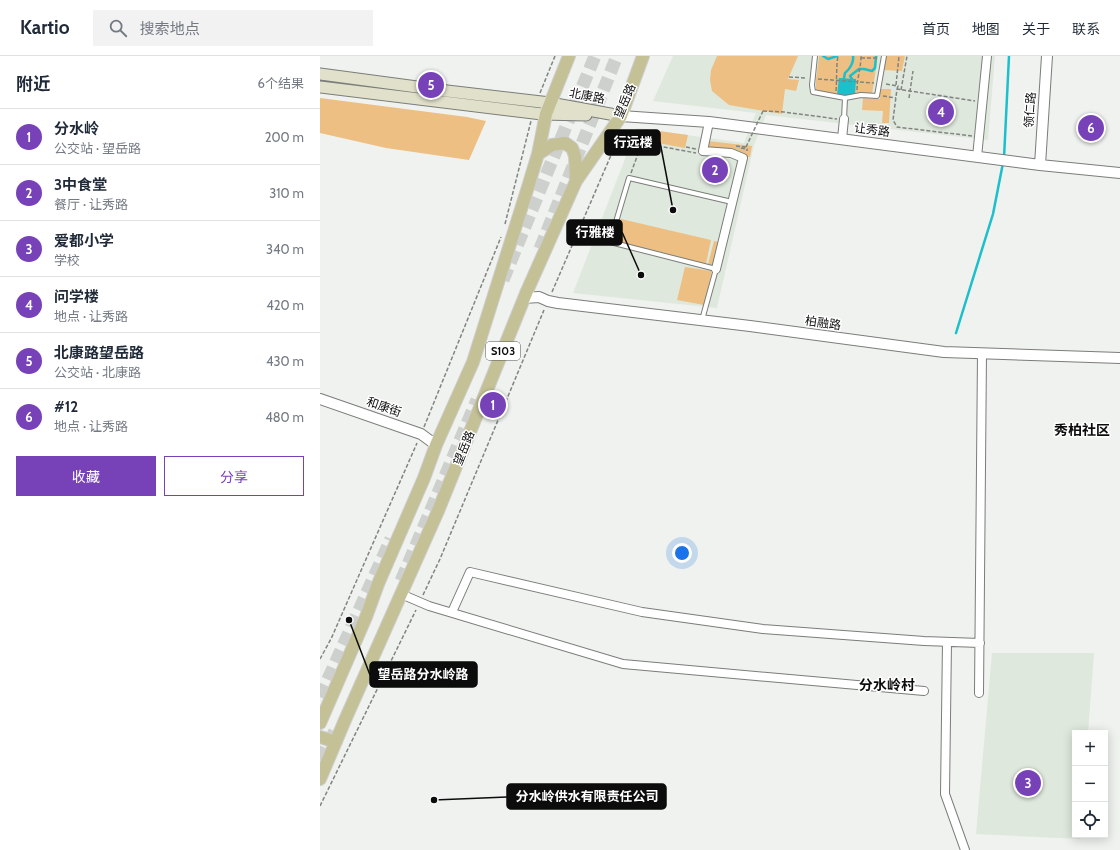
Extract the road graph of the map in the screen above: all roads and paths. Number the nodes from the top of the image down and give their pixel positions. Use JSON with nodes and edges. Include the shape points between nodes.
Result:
{"nodes":[{"id":1,"x":555,"y":56,"type":"edge"},
{"id":2,"x":569,"y":56,"type":"edge"},
{"id":3,"x":642,"y":56,"type":"edge"},
{"id":4,"x":815,"y":56,"type":"edge"},
{"id":5,"x":838,"y":56,"type":"edge"},
{"id":6,"x":884,"y":56,"type":"edge"},
{"id":7,"x":899,"y":56,"type":"edge"},
{"id":8,"x":907,"y":56,"type":"edge"},
{"id":9,"x":988,"y":56,"type":"edge"},
{"id":10,"x":1047,"y":56,"type":"edge"},
{"id":11,"x":861,"y":57,"type":"edge"},
{"id":12,"x":875,"y":58,"type":"dead end"},
{"id":13,"x":913,"y":71,"type":"dead end"},
{"id":14,"x":320,"y":74,"type":"edge"},
{"id":15,"x":789,"y":77,"type":"dead end"},
{"id":16,"x":813,"y":78,"type":"junction"},
{"id":17,"x":837,"y":80,"type":"junction"},
{"id":18,"x":857,"y":81,"type":"junction"},
{"id":19,"x":879,"y":83,"type":"junction"},
{"id":20,"x":896,"y":85,"type":"junction"},
{"id":21,"x":320,"y":86,"type":"edge"},
{"id":22,"x":897,"y":89,"type":"junction"},
{"id":23,"x":901,"y":90,"type":"junction"},
{"id":24,"x":910,"y":91,"type":"junction"},
{"id":25,"x":835,"y":96,"type":"junction"},
{"id":26,"x":857,"y":96,"type":"junction"},
{"id":27,"x":877,"y":96,"type":"junction"},
{"id":28,"x":845,"y":98,"type":"junction"},
{"id":29,"x":896,"y":98,"type":"junction"},
{"id":30,"x":909,"y":98,"type":"dead end"},
{"id":31,"x":980,"y":102,"type":"dead end"},
{"id":32,"x":535,"y":107,"type":"junction"},
{"id":33,"x":548,"y":108,"type":"junction"},
{"id":34,"x":621,"y":116,"type":"junction"},
{"id":35,"x":844,"y":120,"type":"junction"},
{"id":36,"x":709,"y":122,"type":"junction"},
{"id":37,"x":979,"y":137,"type":"junction"},
{"id":38,"x":619,"y":138,"type":"dead end"},
{"id":39,"x":842,"y":140,"type":"junction"},
{"id":40,"x":732,"y":145,"type":"dead end"},
{"id":41,"x":686,"y":147,"type":"dead end"},
{"id":42,"x":701,"y":151,"type":"junction"},
{"id":43,"x":538,"y":154,"type":"junction"},
{"id":44,"x":977,"y":157,"type":"junction"},
{"id":45,"x":1040,"y":165,"type":"junction"},
{"id":46,"x":1120,"y":173,"type":"edge"},
{"id":47,"x":629,"y":178,"type":"junction"},
{"id":48,"x":576,"y":181,"type":"junction"},
{"id":49,"x":733,"y":202,"type":"junction"},
{"id":50,"x":505,"y":224,"type":"dead end"},
{"id":51,"x":503,"y":231,"type":"dead end"},
{"id":52,"x":716,"y":269,"type":"junction"},
{"id":53,"x":524,"y":298,"type":"junction"},
{"id":54,"x":548,"y":301,"type":"junction"},
{"id":55,"x":702,"y":320,"type":"junction"},
{"id":56,"x":982,"y":354,"type":"junction"},
{"id":57,"x":1120,"y":358,"type":"edge"},
{"id":58,"x":320,"y":399,"type":"edge"},
{"id":59,"x":421,"y":434,"type":"junction"},
{"id":60,"x":436,"y":445,"type":"junction"},
{"id":61,"x":401,"y":594,"type":"junction"},
{"id":62,"x":420,"y":602,"type":"junction"},
{"id":63,"x":452,"y":612,"type":"junction"},
{"id":64,"x":947,"y":642,"type":"junction"},
{"id":65,"x":980,"y":644,"type":"junction"},
{"id":66,"x":320,"y":659,"type":"edge"},
{"id":67,"x":924,"y":691,"type":"dead end"},
{"id":68,"x":979,"y":693,"type":"dead end"},
{"id":69,"x":320,"y":723,"type":"edge"},
{"id":70,"x":320,"y":737,"type":"edge"},
{"id":71,"x":336,"y":742,"type":"junction"},
{"id":72,"x":324,"y":760,"type":"edge"},
{"id":73,"x":320,"y":779,"type":"edge"},
{"id":74,"x":320,"y":806,"type":"edge"},
{"id":75,"x":965,"y":850,"type":"edge"}],
"edges":[{"from":1,"to":32,"type":"path"},
{"from":2,"to":33,"type":"main road","number":"S103"},
{"from":3,"to":34,"type":"main road","name":"望岳路","number":"S103"},
{"from":4,"to":16,"type":"lane"},
{"from":5,"to":17,"type":"path"},
{"from":6,"to":19,"type":"lane"},
{"from":7,"to":20,"type":"path"},
{"from":8,"to":23,"type":"path"},
{"from":9,"to":37,"type":"street"},
{"from":10,"to":45,"type":"street","name":"领仁路"},
{"from":11,"to":12,"type":"path"},
{"from":11,"to":18,"type":"path"},
{"from":13,"to":24,"type":"path"},
{"from":14,"to":32,"type":"main road","name":"北康路"},
{"from":15,"to":16,"type":"path"},
{"from":16,"to":17,"type":"path"},
{"from":16,"to":25,"type":"lane","via":[[813,92]]},
{"from":17,"to":18,"type":"path"},
{"from":17,"to":25,"type":"path"},
{"from":18,"to":19,"type":"path"},
{"from":18,"to":26,"type":"path"},
{"from":19,"to":20,"type":"path"},
{"from":19,"to":27,"type":"lane"},
{"from":20,"to":22,"type":"path"},
{"from":21,"to":32,"type":"main road","name":"北康路"},
{"from":22,"to":23,"type":"path"},
{"from":22,"to":29,"type":"path"},
{"from":23,"to":24,"type":"path"},
{"from":24,"to":30,"type":"path"},
{"from":24,"to":31,"type":"path"},
{"from":25,"to":28,"type":"lane"},
{"from":26,"to":27,"type":"lane"},
{"from":26,"to":28,"type":"lane"},
{"from":27,"to":29,"type":"path"},
{"from":28,"to":35,"type":"lane"},
{"from":29,"to":37,"type":"path","via":[[893,120],[897,127]]},
{"from":32,"to":33,"type":"main road","name":"北康路"},
{"from":32,"to":50,"type":"path"},
{"from":33,"to":34,"type":"main road","name":"北康路"},
{"from":33,"to":43,"type":"main road","number":"S103"},
{"from":34,"to":36,"type":"street","name":"让秀路"},
{"from":34,"to":48,"type":"main road","name":"望岳路","number":"S103"},
{"from":35,"to":39,"type":"street"},
{"from":35,"to":40,"type":"path","bridge":true,"via":[[763,111],[746,147]]},
{"from":36,"to":39,"type":"street","name":"让秀路"},
{"from":36,"to":42,"type":"street"},
{"from":37,"to":44,"type":"street"},
{"from":38,"to":54,"type":"path"},
{"from":39,"to":44,"type":"street","name":"让秀路"},
{"from":41,"to":42,"type":"path"},
{"from":42,"to":47,"type":"path","via":[[691,152],[642,143]]},
{"from":42,"to":49,"type":"street","via":[[732,154],[743,158]]},
{"from":43,"to":48,"type":"main road","via":[[552,145],[565,143],[572,148],[575,156]]},
{"from":43,"to":60,"type":"main road","number":"S103","via":[[473,362]]},
{"from":44,"to":45,"type":"street","name":"让秀路"},
{"from":45,"to":46,"type":"street","name":"让秀路"},
{"from":47,"to":49,"type":"lane"},
{"from":47,"to":52,"type":"lane","via":[[610,242]]},
{"from":48,"to":53,"type":"main road","name":"望岳路","number":"S103"},
{"from":49,"to":52,"type":"street"},
{"from":51,"to":59,"type":"path"},
{"from":52,"to":55,"type":"lane"},
{"from":53,"to":54,"type":"street","name":"柏融路","via":[[539,297]]},
{"from":53,"to":61,"type":"main road","name":"望岳路","number":"S103","via":[[438,511]]},
{"from":54,"to":55,"type":"street","name":"柏融路"},
{"from":54,"to":62,"type":"path"},
{"from":55,"to":56,"type":"street","name":"柏融路","via":[[944,352]]},
{"from":56,"to":57,"type":"street","name":"柏融路"},
{"from":56,"to":65,"type":"street"},
{"from":58,"to":59,"type":"street","name":"和康街"},
{"from":59,"to":60,"type":"street","name":"和康街"},
{"from":59,"to":66,"type":"path"},
{"from":60,"to":69,"type":"main road","number":"S103","via":[[366,618]]},
{"from":61,"to":62,"type":"street"},
{"from":61,"to":71,"type":"main road","name":"望岳路","number":"S103"},
{"from":62,"to":63,"type":"street"},
{"from":62,"to":74,"type":"path"},
{"from":63,"to":64,"type":"street","via":[[470,572],[642,612],[763,629]]},
{"from":63,"to":67,"type":"street","via":[[623,664]]},
{"from":64,"to":65,"type":"street"},
{"from":64,"to":75,"type":"street","via":[[945,794]]},
{"from":65,"to":68,"type":"street"},
{"from":70,"to":71,"type":"main road"},
{"from":71,"to":72,"type":"main road","name":"望岳路","number":"S103"},
{"from":72,"to":73,"type":"main road","name":"望岳路","number":"S103"}]}
